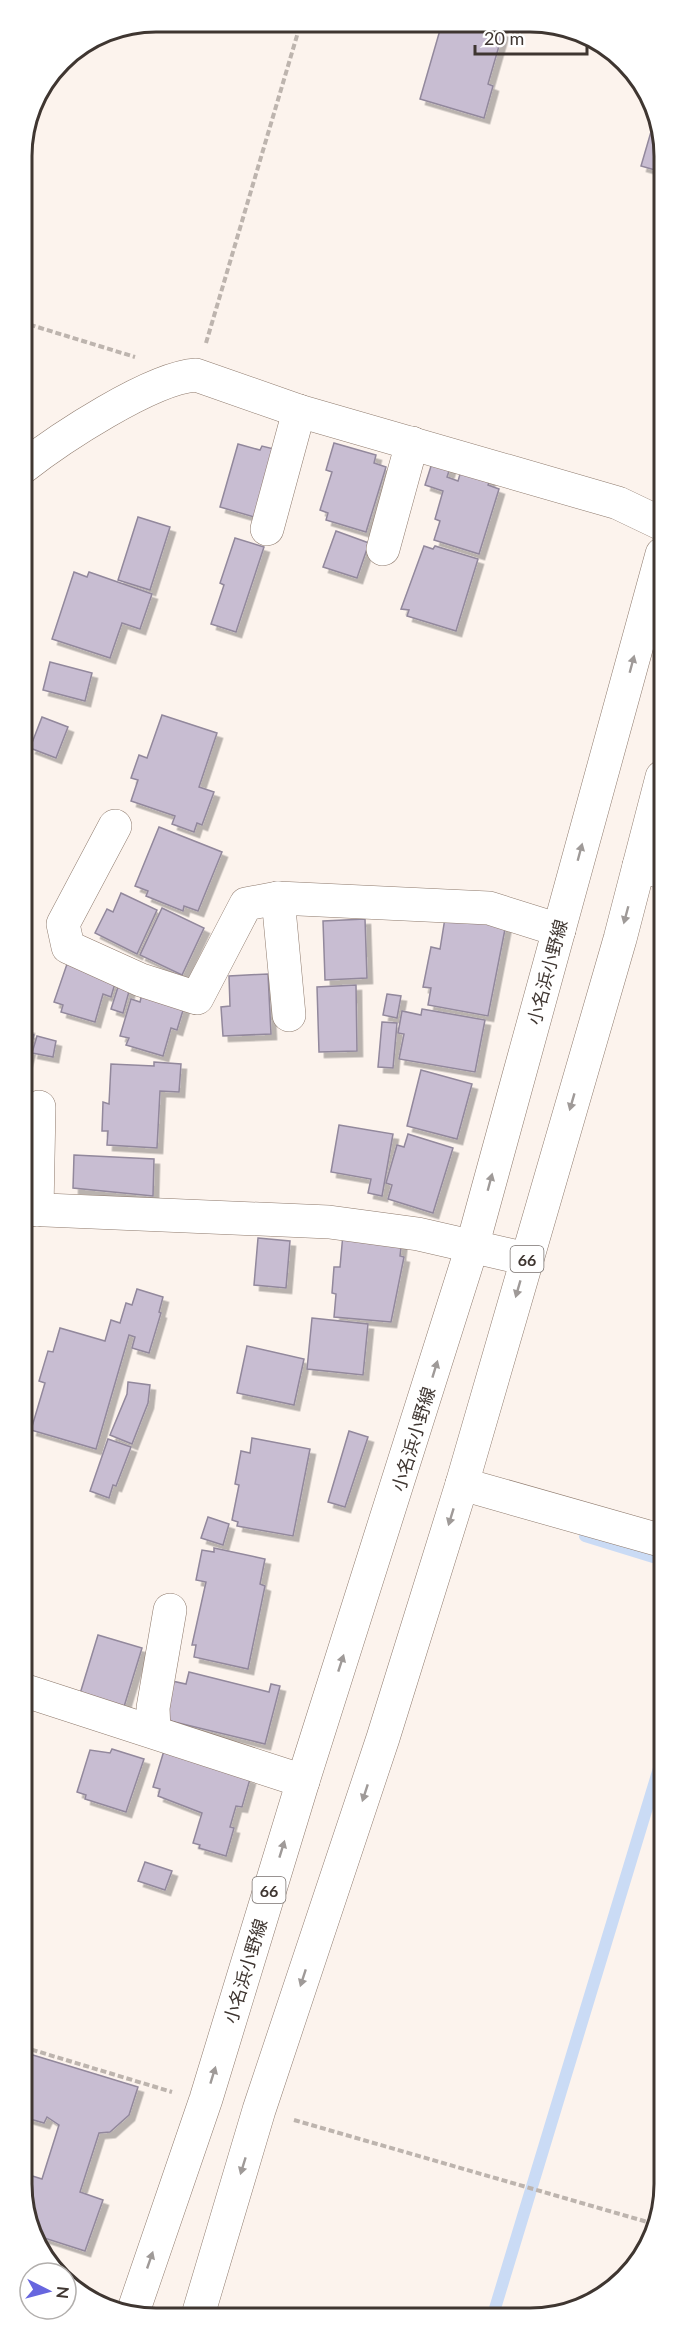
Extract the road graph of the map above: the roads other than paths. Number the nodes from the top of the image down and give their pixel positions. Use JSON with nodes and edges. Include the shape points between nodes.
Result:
{"nodes":[{"id":1,"x":299,"y":411,"type":"junction"},
{"id":2,"x":412,"y":443,"type":"junction"},
{"id":3,"x":32,"y":460,"type":"edge"},
{"id":4,"x":654,"y":520,"type":"edge"},
{"id":5,"x":267,"y":529,"type":"dead end"},
{"id":6,"x":383,"y":549,"type":"dead end"},
{"id":7,"x":654,"y":584,"type":"edge"},
{"id":8,"x":115,"y":826,"type":"dead end"},
{"id":9,"x":654,"y":841,"type":"edge"},
{"id":10,"x":650,"y":869,"type":"edge"},
{"id":11,"x":278,"y":898,"type":"junction"},
{"id":12,"x":559,"y":930,"type":"junction"},
{"id":13,"x":289,"y":1015,"type":"dead end"},
{"id":14,"x":39,"y":1107,"type":"dead end"},
{"id":15,"x":32,"y":1187,"type":"edge"},
{"id":16,"x":32,"y":1210,"type":"edge"},
{"id":17,"x":472,"y":1247,"type":"junction"},
{"id":18,"x":527,"y":1259,"type":"junction"},
{"id":19,"x":462,"y":1484,"type":"junction"},
{"id":20,"x":653,"y":1538,"type":"edge"},
{"id":21,"x":170,"y":1610,"type":"dead end"},
{"id":22,"x":32,"y":1693,"type":"edge"},
{"id":23,"x":154,"y":1731,"type":"junction"},
{"id":24,"x":303,"y":1781,"type":"junction"},
{"id":25,"x":135,"y":2305,"type":"edge"},
{"id":26,"x":200,"y":2308,"type":"edge"}],
"edges":[{"from":1,"to":2,"type":"main road"},
{"from":1,"to":3,"type":"main road","via":[[189,376],[111,410]]},
{"from":1,"to":5,"type":"main road"},
{"from":2,"to":4,"type":"main road","via":[[618,503]]},
{"from":2,"to":6,"type":"main road"},
{"from":12,"to":7,"type":"main road","name":"小名浜小野線","number":"66","one_way":true},
{"from":8,"to":11,"type":"main road","via":[[63,924],[68,947],[141,980],[197,998],[246,904]]},
{"from":9,"to":10,"type":"main road","number":"66"},
{"from":10,"to":18,"type":"main road","number":"66","one_way":true},
{"from":11,"to":12,"type":"main road","via":[[489,908]]},
{"from":11,"to":13,"type":"main road"},
{"from":17,"to":12,"type":"main road","name":"小名浜小野線","number":"66","one_way":true},
{"from":14,"to":15,"type":"main road"},
{"from":16,"to":17,"type":"main road","via":[[329,1222],[418,1234]]},
{"from":17,"to":18,"type":"main road"},
{"from":24,"to":17,"type":"main road","name":"小名浜小野線","number":"66","one_way":true},
{"from":18,"to":19,"type":"main road","number":"66","one_way":true},
{"from":19,"to":20,"type":"main road"},
{"from":19,"to":26,"type":"main road","number":"66","one_way":true,"via":[[383,1738],[259,2110]]},
{"from":21,"to":23,"type":"main road","via":[[153,1708]]},
{"from":22,"to":23,"type":"main road"},
{"from":23,"to":24,"type":"main road"},
{"from":25,"to":24,"type":"main road","name":"小名浜小野線","number":"66","one_way":true,"via":[[206,2099]]}]}
